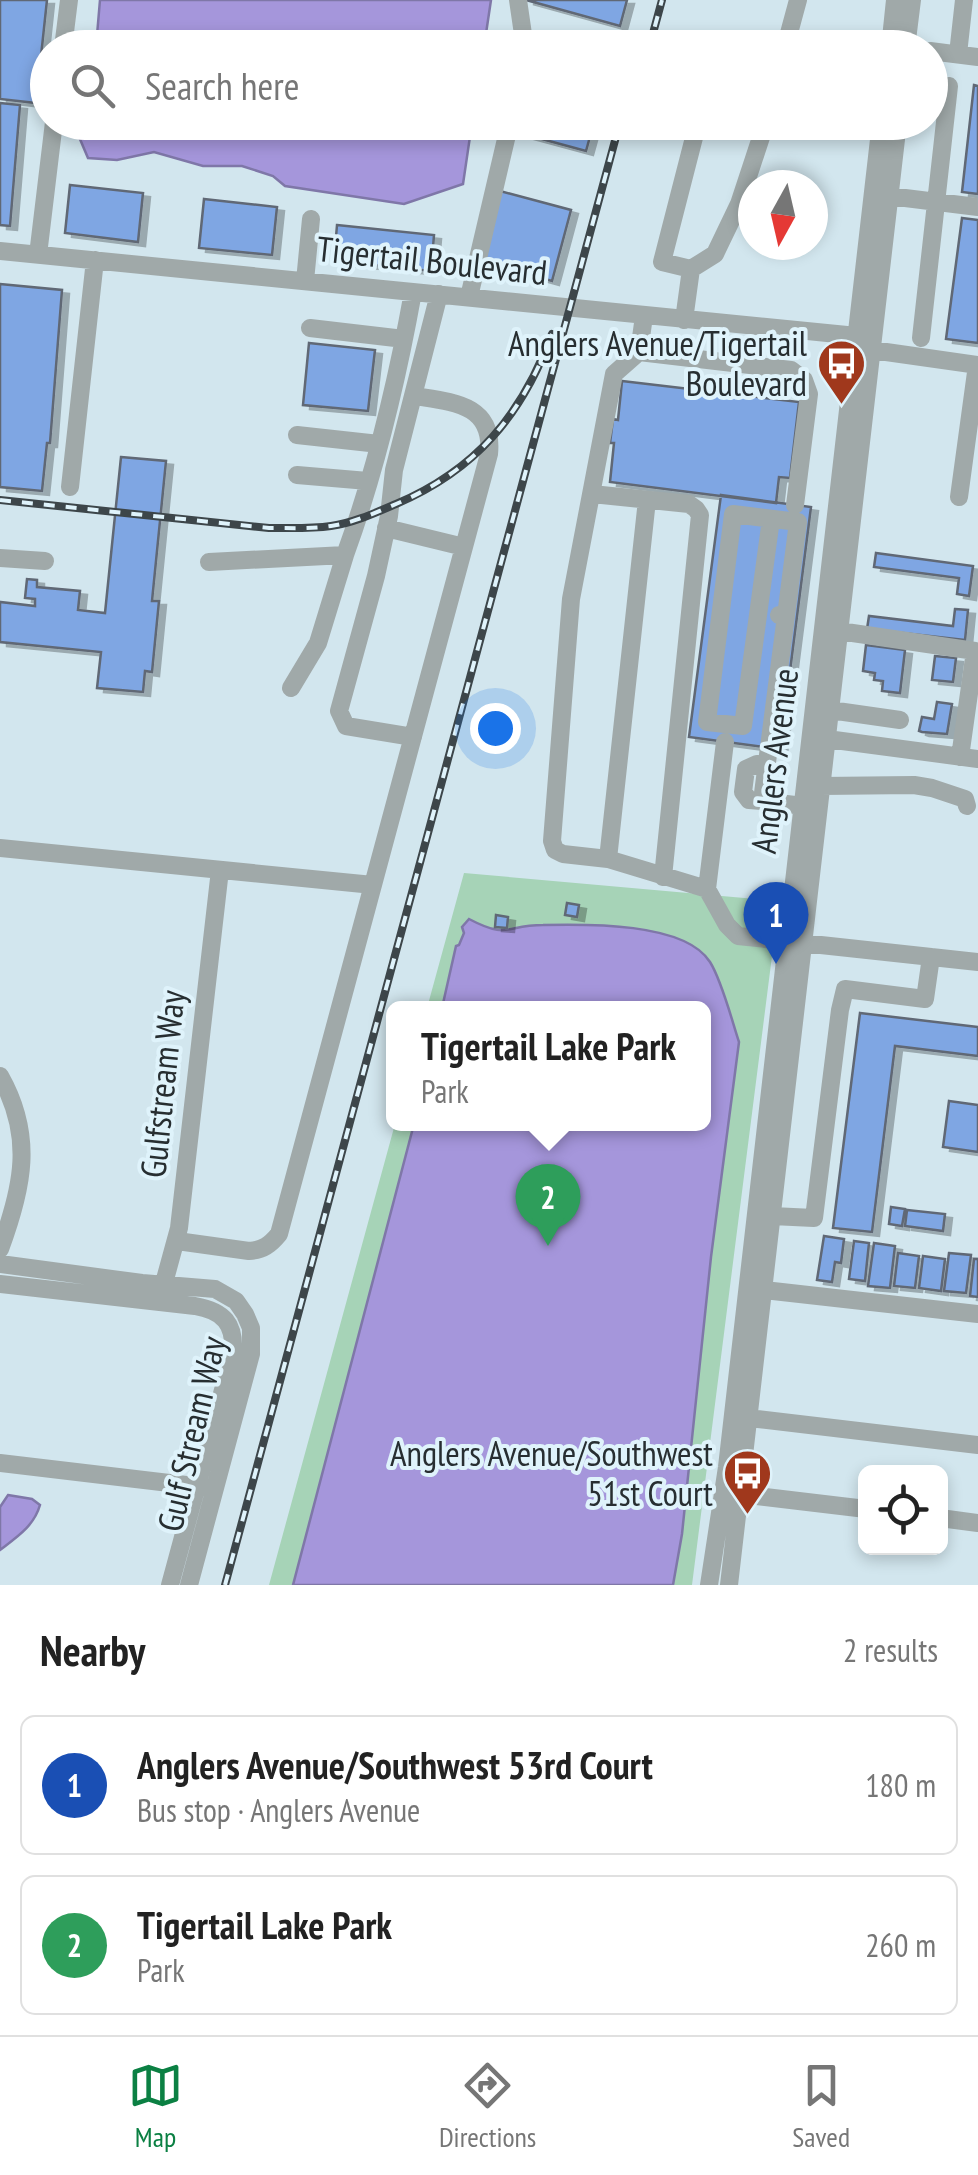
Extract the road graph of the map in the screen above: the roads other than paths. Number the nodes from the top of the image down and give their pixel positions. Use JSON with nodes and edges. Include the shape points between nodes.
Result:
{"nodes":[{"id":1,"x":69,"y":0,"type":"edge"},
{"id":2,"x":518,"y":0,"type":"edge"},
{"id":3,"x":798,"y":0,"type":"edge"},
{"id":4,"x":895,"y":0,"type":"edge"},
{"id":5,"x":964,"y":0,"type":"edge"},
{"id":6,"x":65,"y":30,"type":"edge"},
{"id":7,"x":523,"y":30,"type":"edge"},
{"id":8,"x":790,"y":30,"type":"edge"},
{"id":9,"x":892,"y":30,"type":"edge"},
{"id":10,"x":948,"y":53,"type":"edge"},
{"id":11,"x":958,"y":54,"type":"junction"},
{"id":12,"x":978,"y":57,"type":"edge"},
{"id":13,"x":949,"y":86,"type":"dead end"},
{"id":14,"x":948,"y":96,"type":"edge"},
{"id":15,"x":52,"y":140,"type":"edge"},
{"id":16,"x":506,"y":140,"type":"edge"},
{"id":17,"x":693,"y":140,"type":"edge"},
{"id":18,"x":760,"y":140,"type":"edge"},
{"id":19,"x":879,"y":140,"type":"edge"},
{"id":20,"x":896,"y":140,"type":"edge"},
{"id":21,"x":943,"y":140,"type":"edge"},
{"id":22,"x":889,"y":196,"type":"junction"},
{"id":23,"x":937,"y":202,"type":"junction"},
{"id":24,"x":978,"y":206,"type":"edge"},
{"id":25,"x":311,"y":219,"type":"dead end"},
{"id":26,"x":0,"y":251,"type":"edge"},
{"id":27,"x":38,"y":255,"type":"junction"},
{"id":28,"x":94,"y":260,"type":"junction"},
{"id":29,"x":691,"y":269,"type":"junction"},
{"id":30,"x":305,"y":281,"type":"junction"},
{"id":31,"x":413,"y":292,"type":"junction"},
{"id":32,"x":439,"y":294,"type":"junction"},
{"id":33,"x":469,"y":297,"type":"junction"},
{"id":34,"x":644,"y":316,"type":"junction"},
{"id":35,"x":684,"y":320,"type":"junction"},
{"id":36,"x":310,"y":328,"type":"dead end"},
{"id":37,"x":856,"y":336,"type":"junction"},
{"id":38,"x":920,"y":338,"type":"dead end"},
{"id":39,"x":404,"y":339,"type":"junction"},
{"id":40,"x":872,"y":350,"type":"junction"},
{"id":41,"x":639,"y":352,"type":"junction"},
{"id":42,"x":978,"y":365,"type":"edge"},
{"id":43,"x":414,"y":396,"type":"junction"},
{"id":44,"x":297,"y":435,"type":"dead end"},
{"id":45,"x":379,"y":444,"type":"junction"},
{"id":46,"x":298,"y":475,"type":"dead end"},
{"id":47,"x":368,"y":481,"type":"junction"},
{"id":48,"x":70,"y":486,"type":"dead end"},
{"id":49,"x":592,"y":494,"type":"junction"},
{"id":50,"x":959,"y":497,"type":"dead end"},
{"id":51,"x":647,"y":500,"type":"junction"},
{"id":52,"x":794,"y":505,"type":"dead end"},
{"id":53,"x":770,"y":519,"type":"junction"},
{"id":54,"x":386,"y":528,"type":"junction"},
{"id":55,"x":464,"y":547,"type":"junction"},
{"id":56,"x":346,"y":555,"type":"junction"},
{"id":57,"x":0,"y":558,"type":"edge"},
{"id":58,"x":45,"y":561,"type":"dead end"},
{"id":59,"x":209,"y":562,"type":"dead end"},
{"id":60,"x":839,"y":632,"type":"junction"},
{"id":61,"x":292,"y":688,"type":"dead end"},
{"id":62,"x":830,"y":710,"type":"junction"},
{"id":63,"x":900,"y":720,"type":"dead end"},
{"id":64,"x":413,"y":737,"type":"junction"},
{"id":65,"x":827,"y":739,"type":"junction"},
{"id":66,"x":725,"y":742,"type":"dead end"},
{"id":67,"x":969,"y":758,"type":"edge"},
{"id":68,"x":822,"y":786,"type":"junction"},
{"id":69,"x":803,"y":806,"type":"junction"},
{"id":70,"x":967,"y":806,"type":"dead end"},
{"id":71,"x":0,"y":848,"type":"edge"},
{"id":72,"x":608,"y":859,"type":"junction"},
{"id":73,"x":220,"y":870,"type":"junction"},
{"id":74,"x":663,"y":877,"type":"junction"},
{"id":75,"x":373,"y":885,"type":"junction"},
{"id":76,"x":707,"y":889,"type":"junction"},
{"id":77,"x":795,"y":941,"type":"junction"},
{"id":78,"x":931,"y":957,"type":"junction"},
{"id":79,"x":978,"y":962,"type":"edge"},
{"id":80,"x":0,"y":1076,"type":"edge"},
{"id":81,"x":772,"y":1216,"type":"junction"},
{"id":82,"x":177,"y":1241,"type":"junction"},
{"id":83,"x":0,"y":1249,"type":"edge"},
{"id":84,"x":0,"y":1264,"type":"edge"},
{"id":85,"x":0,"y":1284,"type":"edge"},
{"id":86,"x":764,"y":1290,"type":"junction"},
{"id":87,"x":161,"y":1294,"type":"junction"},
{"id":88,"x":978,"y":1314,"type":"edge"},
{"id":89,"x":749,"y":1418,"type":"junction"},
{"id":90,"x":978,"y":1446,"type":"edge"},
{"id":91,"x":0,"y":1463,"type":"edge"},
{"id":92,"x":205,"y":1488,"type":"junction"},
{"id":93,"x":732,"y":1492,"type":"junction"},
{"id":94,"x":858,"y":1508,"type":"edge"},
{"id":95,"x":948,"y":1519,"type":"edge"},
{"id":96,"x":978,"y":1523,"type":"edge"},
{"id":97,"x":170,"y":1585,"type":"edge"},
{"id":98,"x":189,"y":1585,"type":"edge"},
{"id":99,"x":709,"y":1585,"type":"edge"},
{"id":100,"x":729,"y":1585,"type":"edge"}],
"edges":[{"from":1,"to":6,"type":"street"},
{"from":2,"to":7,"type":"street"},
{"from":3,"to":8,"type":"street"},
{"from":4,"to":9,"type":"street"},
{"from":5,"to":11,"type":"street"},
{"from":10,"to":11,"type":"street"},
{"from":11,"to":12,"type":"street"},
{"from":13,"to":14,"type":"street"},
{"from":15,"to":27,"type":"street"},
{"from":16,"to":33,"type":"street"},
{"from":17,"to":29,"type":"street","via":[[662,262]]},
{"from":18,"to":29,"type":"street","via":[[715,254]]},
{"from":19,"to":37,"type":"street","name":"Anglers Avenue"},
{"from":20,"to":22,"type":"street","name":"Anglers Avenue"},
{"from":21,"to":23,"type":"street"},
{"from":22,"to":23,"type":"street"},
{"from":22,"to":40,"type":"street","name":"Anglers Avenue"},
{"from":23,"to":24,"type":"street"},
{"from":23,"to":38,"type":"street"},
{"from":25,"to":30,"type":"street"},
{"from":26,"to":27,"type":"street","name":"Tigertail Boulevard"},
{"from":27,"to":28,"type":"street","name":"Tigertail Boulevard"},
{"from":28,"to":30,"type":"street","name":"Tigertail Boulevard"},
{"from":28,"to":48,"type":"street"},
{"from":29,"to":35,"type":"street"},
{"from":30,"to":31,"type":"street","name":"Tigertail Boulevard"},
{"from":31,"to":32,"type":"street","name":"Tigertail Boulevard"},
{"from":31,"to":39,"type":"street"},
{"from":32,"to":33,"type":"street","name":"Tigertail Boulevard"},
{"from":32,"to":43,"type":"street"},
{"from":33,"to":34,"type":"street","name":"Tigertail Boulevard"},
{"from":34,"to":35,"type":"street","name":"Tigertail Boulevard"},
{"from":34,"to":41,"type":"street"},
{"from":35,"to":37,"type":"street","name":"Tigertail Boulevard"},
{"from":36,"to":39,"type":"street"},
{"from":37,"to":40,"type":"street"},
{"from":37,"to":69,"type":"street","name":"Anglers Avenue"},
{"from":39,"to":45,"type":"street"},
{"from":40,"to":42,"type":"street"},
{"from":40,"to":60,"type":"street","name":"Anglers Avenue"},
{"from":41,"to":49,"type":"street","via":[[614,374]]},
{"from":41,"to":52,"type":"street","via":[[791,370],[804,380],[808,394]]},
{"from":42,"to":50,"type":"street"},
{"from":43,"to":54,"type":"street"},
{"from":43,"to":55,"type":"street","via":[[468,407],[483,418],[491,440]]},
{"from":44,"to":45,"type":"street"},
{"from":45,"to":47,"type":"street"},
{"from":46,"to":47,"type":"street"},
{"from":47,"to":56,"type":"street"},
{"from":49,"to":51,"type":"street"},
{"from":49,"to":72,"type":"street","via":[[571,599],[552,841],[563,854]]},
{"from":51,"to":72,"type":"street"},
{"from":51,"to":74,"type":"street","via":[[689,504],[700,515]]},
{"from":53,"to":53,"type":"street","via":[[733,514],[707,722],[743,726]]},
{"from":53,"to":69,"type":"street","via":[[798,522],[762,801]]},
{"from":54,"to":55,"type":"street"},
{"from":54,"to":64,"type":"street","via":[[339,711],[346,726]]},
{"from":55,"to":64,"type":"street"},
{"from":56,"to":59,"type":"street"},
{"from":56,"to":61,"type":"street","via":[[318,643]]},
{"from":57,"to":58,"type":"street"},
{"from":60,"to":62,"type":"street","name":"Anglers Avenue"},
{"from":60,"to":67,"type":"street","via":[[975,651]]},
{"from":62,"to":63,"type":"street"},
{"from":62,"to":65,"type":"street","name":"Anglers Avenue"},
{"from":64,"to":75,"type":"street"},
{"from":65,"to":67,"type":"street"},
{"from":65,"to":68,"type":"street","name":"Anglers Avenue"},
{"from":66,"to":76,"type":"street"},
{"from":68,"to":70,"type":"street","via":[[914,785],[965,799]]},
{"from":68,"to":77,"type":"street","name":"Anglers Avenue"},
{"from":69,"to":77,"type":"street","name":"Anglers Avenue"},
{"from":71,"to":73,"type":"street"},
{"from":72,"to":74,"type":"street"},
{"from":73,"to":75,"type":"street"},
{"from":73,"to":82,"type":"street","name":"Gulfstream Way"},
{"from":74,"to":76,"type":"street"},
{"from":75,"to":82,"type":"street","via":[[279,1234],[249,1251]]},
{"from":76,"to":77,"type":"street","via":[[738,936]]},
{"from":77,"to":78,"type":"street"},
{"from":77,"to":81,"type":"street","name":"Anglers Avenue"},
{"from":77,"to":93,"type":"street","name":"Anglers Avenue"},
{"from":78,"to":79,"type":"street"},
{"from":78,"to":81,"type":"street","via":[[925,999],[846,990],[814,1218]]},
{"from":80,"to":83,"type":"street","via":[[17,1114],[22,1162]]},
{"from":81,"to":86,"type":"street","name":"Anglers Avenue"},
{"from":82,"to":87,"type":"street","name":"Gulfstream Way"},
{"from":84,"to":87,"type":"street","name":"Gulf Stream Way"},
{"from":85,"to":87,"type":"street","name":"Gulf Stream Way"},
{"from":86,"to":88,"type":"street"},
{"from":86,"to":89,"type":"street","name":"Anglers Avenue"},
{"from":87,"to":92,"type":"street","name":"Gulf Stream Way","via":[[215,1289],[236,1301],[250,1328],[251,1354]]},
{"from":89,"to":90,"type":"street"},
{"from":89,"to":93,"type":"street","name":"Anglers Avenue"},
{"from":91,"to":92,"type":"street"},
{"from":92,"to":97,"type":"street","name":"Gulf Stream Way"},
{"from":92,"to":98,"type":"street","name":"Gulf Stream Way"},
{"from":93,"to":94,"type":"street"},
{"from":93,"to":99,"type":"street","name":"Anglers Avenue"},
{"from":93,"to":100,"type":"street","name":"Anglers Avenue"},
{"from":95,"to":96,"type":"street"}]}
